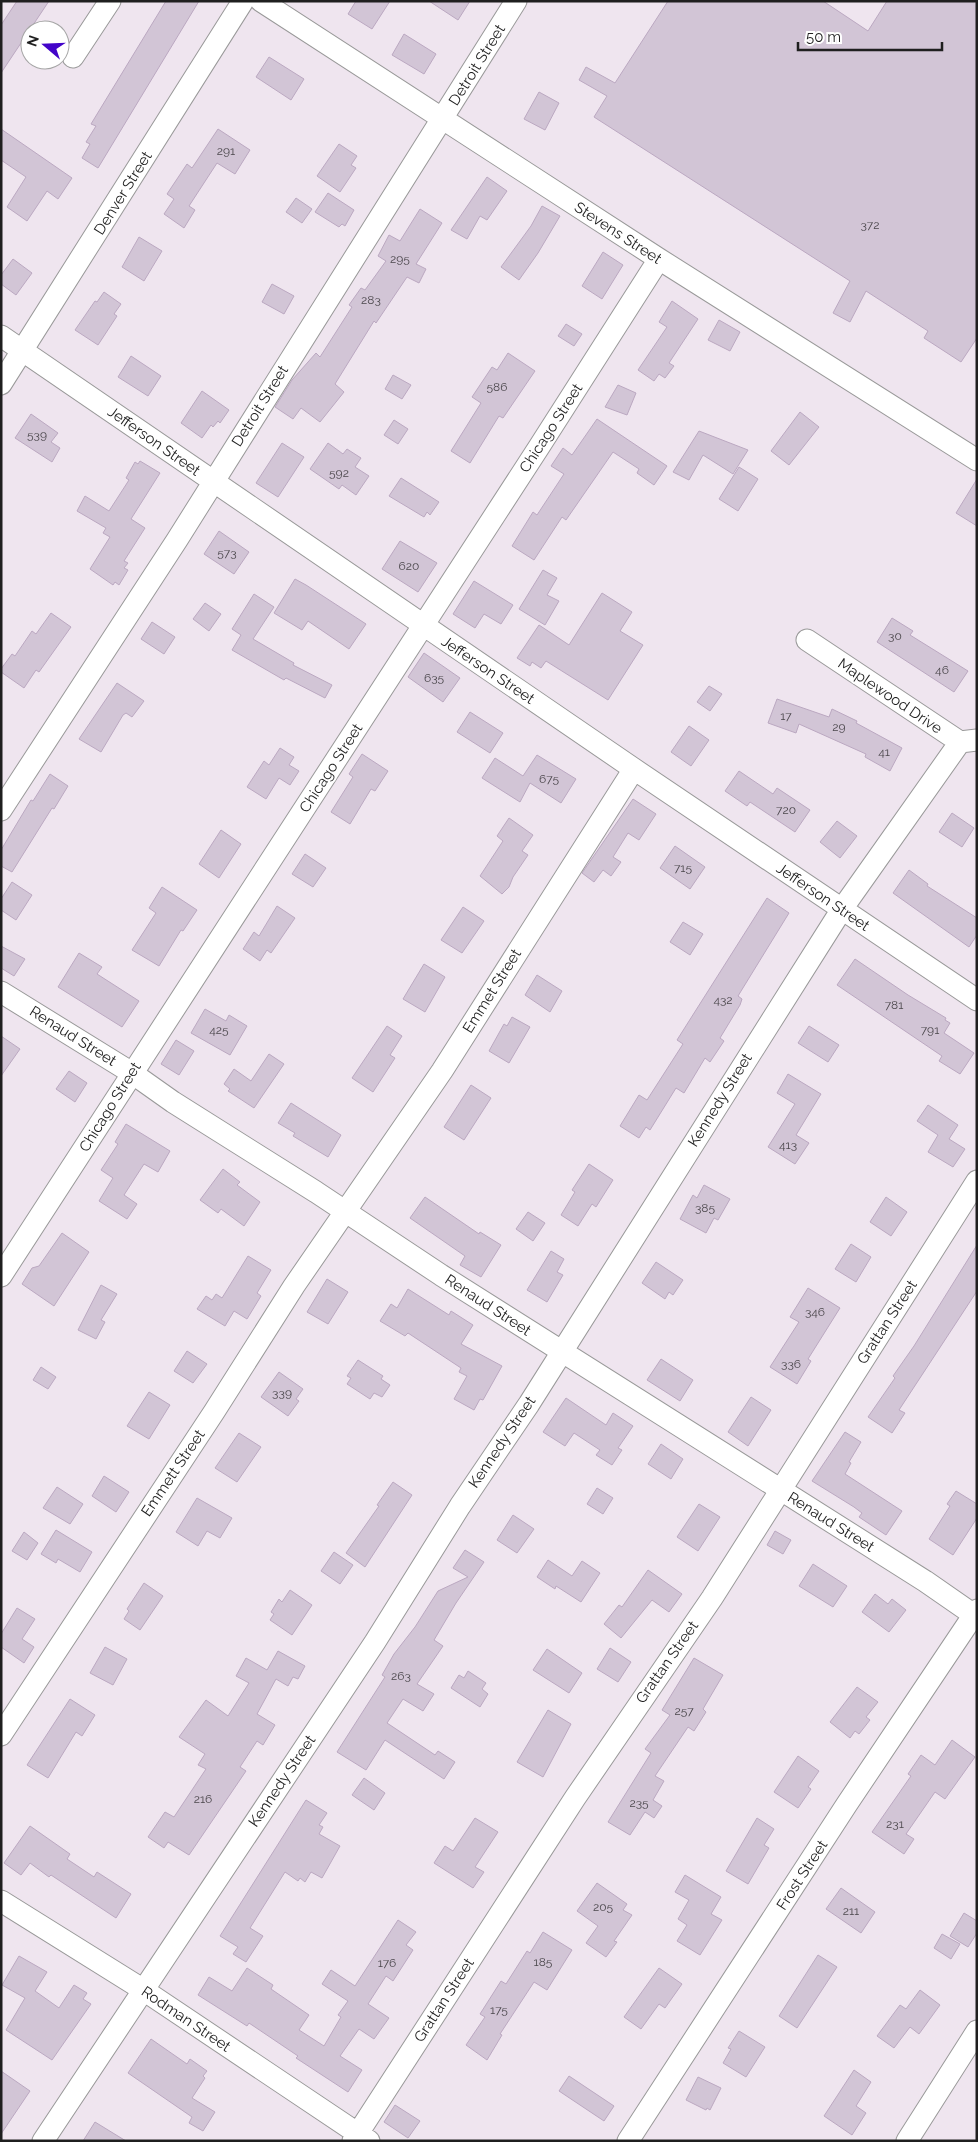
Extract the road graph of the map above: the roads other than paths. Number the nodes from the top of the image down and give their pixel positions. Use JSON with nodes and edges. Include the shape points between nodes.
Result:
{"nodes":[{"id":1,"x":110,"y":1,"type":"edge"},
{"id":2,"x":243,"y":1,"type":"edge"},
{"id":3,"x":516,"y":1,"type":"edge"},
{"id":4,"x":275,"y":5,"type":"edge"},
{"id":5,"x":73,"y":57,"type":"dead end"},
{"id":6,"x":443,"y":120,"type":"junction"},
{"id":7,"x":659,"y":259,"type":"junction"},
{"id":8,"x":1,"y":336,"type":"edge"},
{"id":9,"x":23,"y":351,"type":"junction"},
{"id":10,"x":1,"y":384,"type":"edge"},
{"id":11,"x":975,"y":453,"type":"edge"},
{"id":12,"x":212,"y":481,"type":"junction"},
{"id":13,"x":423,"y":625,"type":"junction"},
{"id":14,"x":807,"y":640,"type":"dead end"},
{"id":15,"x":968,"y":741,"type":"edge"},
{"id":16,"x":634,"y":769,"type":"junction"},
{"id":17,"x":1,"y":810,"type":"edge"},
{"id":18,"x":842,"y":909,"type":"junction"},
{"id":19,"x":1,"y":992,"type":"edge"},
{"id":20,"x":977,"y":1000,"type":"edge"},
{"id":21,"x":132,"y":1072,"type":"junction"},
{"id":22,"x":977,"y":1181,"type":"edge"},
{"id":23,"x":346,"y":1212,"type":"junction"},
{"id":24,"x":1,"y":1276,"type":"edge"},
{"id":25,"x":561,"y":1351,"type":"junction"},
{"id":26,"x":780,"y":1490,"type":"junction"},
{"id":27,"x":976,"y":1614,"type":"edge"},
{"id":28,"x":1,"y":1735,"type":"edge"},
{"id":29,"x":1,"y":1901,"type":"edge"},
{"id":30,"x":142,"y":1989,"type":"junction"},
{"id":31,"x":977,"y":2031,"type":"edge"},
{"id":32,"x":360,"y":2138,"type":"edge"},
{"id":33,"x":43,"y":2141,"type":"edge"},
{"id":34,"x":628,"y":2141,"type":"edge"},
{"id":35,"x":907,"y":2141,"type":"edge"}],
"edges":[{"from":1,"to":5,"type":"street"},
{"from":2,"to":9,"type":"street","name":"Denver Street"},
{"from":3,"to":6,"type":"street","name":"Detroit Street"},
{"from":4,"to":6,"type":"street","name":"Stevens Street"},
{"from":6,"to":7,"type":"street","name":"Stevens Street"},
{"from":6,"to":12,"type":"street","name":"Detroit Street"},
{"from":7,"to":11,"type":"street","name":"Stevens Street"},
{"from":7,"to":13,"type":"street","name":"Chicago Street"},
{"from":8,"to":9,"type":"street","name":"Jefferson Street"},
{"from":9,"to":10,"type":"street","name":"Denver Street"},
{"from":9,"to":12,"type":"street","name":"Jefferson Street"},
{"from":12,"to":13,"type":"street","name":"Jefferson Street"},
{"from":12,"to":17,"type":"street","name":"Detroit Street"},
{"from":13,"to":16,"type":"street","name":"Jefferson Street"},
{"from":13,"to":21,"type":"street","name":"Chicago Street"},
{"from":14,"to":15,"type":"street","name":"Maplewood Drive"},
{"from":15,"to":18,"type":"street","name":"Kennedy Street"},
{"from":16,"to":18,"type":"street","name":"Jefferson Street"},
{"from":16,"to":23,"type":"street","name":"Emmet Street","via":[[442,1071]]},
{"from":18,"to":20,"type":"street","name":"Jefferson Street"},
{"from":18,"to":25,"type":"street","name":"Kennedy Street"},
{"from":19,"to":21,"type":"street","name":"Renaud Street"},
{"from":21,"to":23,"type":"street","name":"Renaud Street","via":[[173,1102]]},
{"from":21,"to":24,"type":"street","name":"Chicago Street"},
{"from":22,"to":26,"type":"street","name":"Grattan Street"},
{"from":23,"to":25,"type":"street","name":"Renaud Street"},
{"from":23,"to":28,"type":"street","name":"Emmett Street","via":[[294,1286]]},
{"from":25,"to":26,"type":"street","name":"Renaud Street"},
{"from":25,"to":30,"type":"street","name":"Kennedy Street","via":[[375,1642]]},
{"from":26,"to":27,"type":"street","name":"Renaud Street"},
{"from":26,"to":32,"type":"street","name":"Grattan Street","via":[[712,1598],[575,1798]]},
{"from":27,"to":34,"type":"street","name":"Frost Street","via":[[847,1804]]},
{"from":29,"to":30,"type":"street","name":"Rodman Street"},
{"from":30,"to":32,"type":"street","name":"Rodman Street"},
{"from":30,"to":33,"type":"street","name":"Kennedy Street"},
{"from":31,"to":35,"type":"street"}]}
